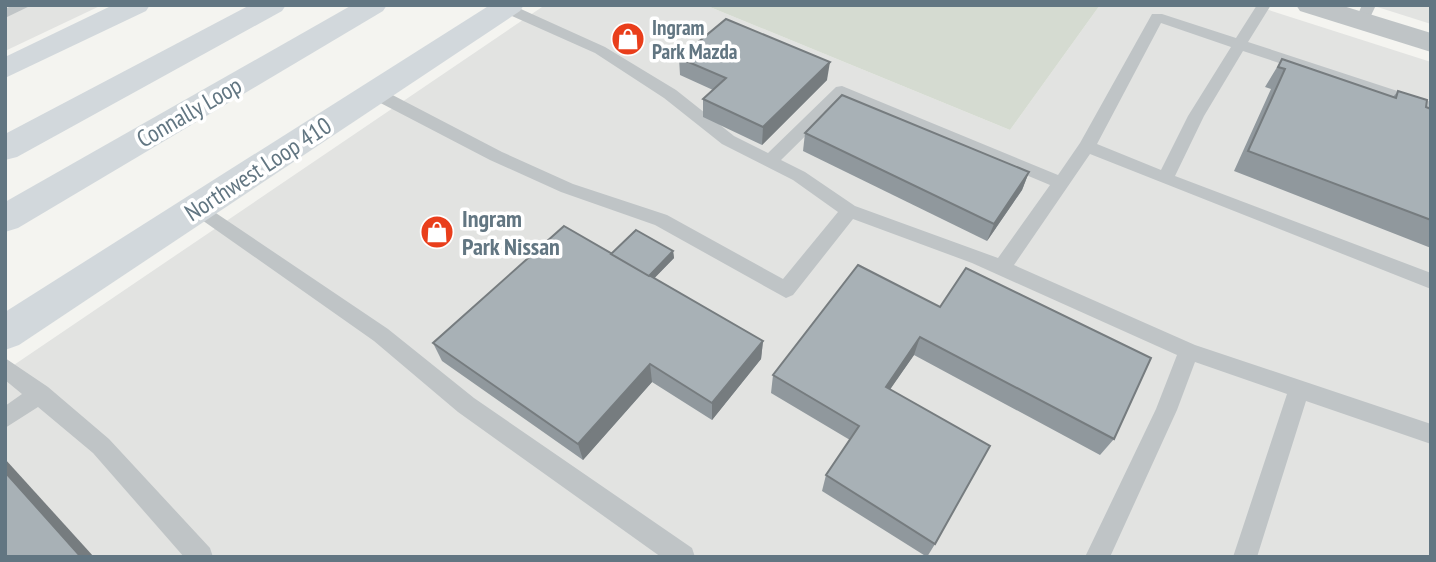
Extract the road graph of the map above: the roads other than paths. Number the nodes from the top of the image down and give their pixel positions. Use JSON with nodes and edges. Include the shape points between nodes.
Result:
{"nodes":[{"id":1,"x":24,"y":5,"type":"edge"},
{"id":2,"x":136,"y":5,"type":"edge"},
{"id":3,"x":236,"y":5,"type":"edge"},
{"id":4,"x":272,"y":5,"type":"edge"},
{"id":5,"x":373,"y":5,"type":"edge"},
{"id":6,"x":1264,"y":5,"type":"edge"},
{"id":7,"x":1310,"y":5,"type":"edge"},
{"id":8,"x":508,"y":7,"type":"edge"},
{"id":9,"x":1365,"y":13,"type":"edge"},
{"id":10,"x":5,"y":14,"type":"edge"},
{"id":11,"x":1431,"y":43,"type":"edge"},
{"id":12,"x":1242,"y":44,"type":"junction"},
{"id":13,"x":5,"y":69,"type":"edge"},
{"id":14,"x":375,"y":93,"type":"junction"},
{"id":15,"x":1431,"y":108,"type":"edge"},
{"id":16,"x":1087,"y":146,"type":"junction"},
{"id":17,"x":5,"y":148,"type":"edge"},
{"id":18,"x":770,"y":161,"type":"junction"},
{"id":19,"x":1165,"y":179,"type":"junction"},
{"id":20,"x":1061,"y":183,"type":"junction"},
{"id":21,"x":198,"y":208,"type":"junction"},
{"id":22,"x":849,"y":211,"type":"junction"},
{"id":23,"x":5,"y":219,"type":"edge"},
{"id":24,"x":1003,"y":266,"type":"junction"},
{"id":25,"x":1431,"y":281,"type":"edge"},
{"id":26,"x":5,"y":333,"type":"edge"},
{"id":27,"x":1189,"y":351,"type":"junction"},
{"id":28,"x":5,"y":367,"type":"edge"},
{"id":29,"x":1299,"y":390,"type":"junction"},
{"id":30,"x":40,"y":394,"type":"junction"},
{"id":31,"x":5,"y":418,"type":"edge"},
{"id":32,"x":1431,"y":434,"type":"edge"},
{"id":33,"x":201,"y":557,"type":"edge"},
{"id":34,"x":683,"y":557,"type":"edge"},
{"id":35,"x":1097,"y":557,"type":"edge"},
{"id":36,"x":1245,"y":557,"type":"edge"}],
"edges":[{"from":1,"to":10,"type":"lane"},
{"from":2,"to":13,"type":"main road"},
{"from":3,"to":17,"type":"main road"},
{"from":4,"to":17,"type":"main road"},
{"from":5,"to":23,"type":"main road","name":"Connally Loop"},
{"from":6,"to":12,"type":"lane"},
{"from":7,"to":9,"type":"street"},
{"from":8,"to":14,"type":"main road","name":"Northwest Loop 410"},
{"from":8,"to":18,"type":"lane","via":[[600,50],[670,94],[728,140]]},
{"from":9,"to":11,"type":"street"},
{"from":12,"to":15,"type":"lane"},
{"from":12,"to":16,"type":"lane","via":[[1157,17]]},
{"from":12,"to":19,"type":"lane","via":[[1196,116]]},
{"from":14,"to":21,"type":"main road","name":"Northwest Loop 410"},
{"from":14,"to":22,"type":"lane","via":[[567,188],[661,220],[786,290]]},
{"from":16,"to":19,"type":"lane"},
{"from":16,"to":20,"type":"lane"},
{"from":18,"to":20,"type":"lane","via":[[842,91]]},
{"from":18,"to":22,"type":"lane"},
{"from":19,"to":25,"type":"lane"},
{"from":20,"to":24,"type":"lane"},
{"from":21,"to":26,"type":"main road","name":"Northwest Loop 410"},
{"from":21,"to":34,"type":"lane","via":[[381,335],[466,405]]},
{"from":22,"to":24,"type":"lane"},
{"from":24,"to":27,"type":"lane"},
{"from":27,"to":29,"type":"lane"},
{"from":27,"to":35,"type":"lane"},
{"from":28,"to":30,"type":"lane"},
{"from":29,"to":32,"type":"lane"},
{"from":29,"to":36,"type":"lane"},
{"from":30,"to":31,"type":"lane"},
{"from":30,"to":33,"type":"lane","via":[[101,446]]}]}
